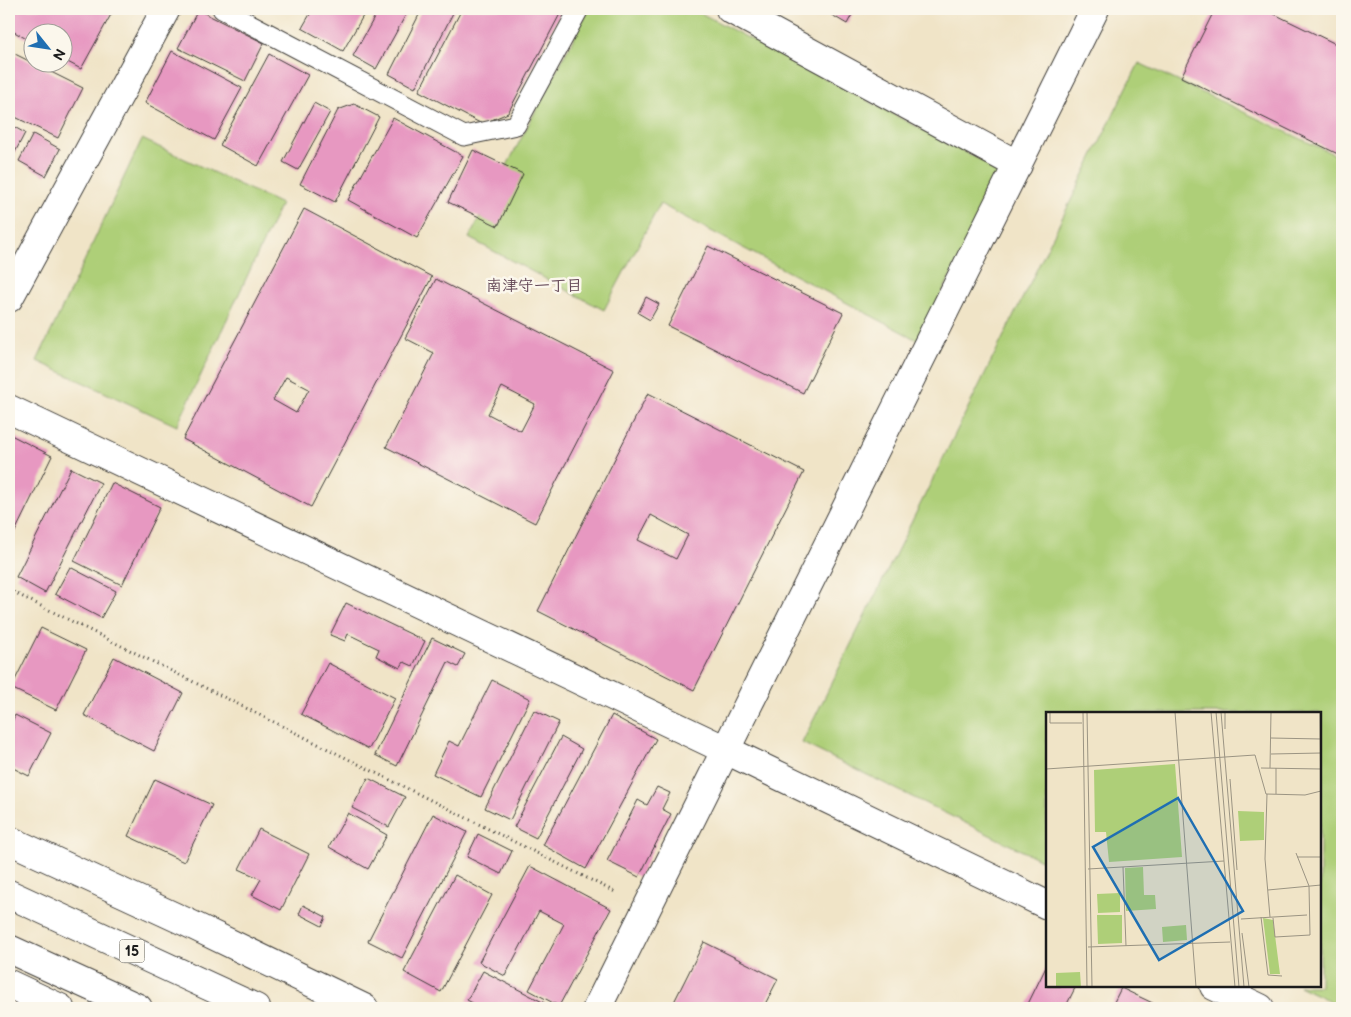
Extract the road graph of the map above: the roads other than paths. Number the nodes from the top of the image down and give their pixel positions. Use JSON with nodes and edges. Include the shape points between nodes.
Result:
{"nodes":[{"id":1,"x":166,"y":9,"type":"edge"},
{"id":2,"x":222,"y":9,"type":"edge"},
{"id":3,"x":579,"y":9,"type":"edge"},
{"id":4,"x":730,"y":9,"type":"edge"},
{"id":5,"x":1095,"y":9,"type":"edge"},
{"id":6,"x":1018,"y":165,"type":"junction"},
{"id":7,"x":9,"y":298,"type":"edge"},
{"id":8,"x":9,"y":409,"type":"edge"},
{"id":9,"x":726,"y":750,"type":"junction"},
{"id":10,"x":9,"y":840,"type":"edge"},
{"id":11,"x":9,"y":894,"type":"edge"},
{"id":12,"x":1046,"y":905,"type":"edge"},
{"id":13,"x":9,"y":949,"type":"edge"},
{"id":14,"x":9,"y":984,"type":"edge"},
{"id":15,"x":1216,"y":987,"type":"edge"},
{"id":16,"x":60,"y":1008,"type":"edge"},
{"id":17,"x":138,"y":1008,"type":"edge"},
{"id":18,"x":256,"y":1008,"type":"edge"},
{"id":19,"x":364,"y":1008,"type":"edge"},
{"id":20,"x":597,"y":1008,"type":"edge"},
{"id":21,"x":1260,"y":1008,"type":"edge"}],
"edges":[{"from":1,"to":7,"type":"main road"},
{"from":2,"to":3,"type":"lane","via":[[464,136],[516,125]]},
{"from":4,"to":6,"type":"main road"},
{"from":5,"to":6,"type":"main road"},
{"from":6,"to":9,"type":"main road"},
{"from":8,"to":9,"type":"main road"},
{"from":9,"to":12,"type":"main road"},
{"from":9,"to":20,"type":"main road"},
{"from":10,"to":19,"type":"main road"},
{"from":11,"to":18,"type":"main road","number":"15"},
{"from":13,"to":17,"type":"main road"},
{"from":14,"to":16,"type":"main road"},
{"from":15,"to":21,"type":"main road"}]}
